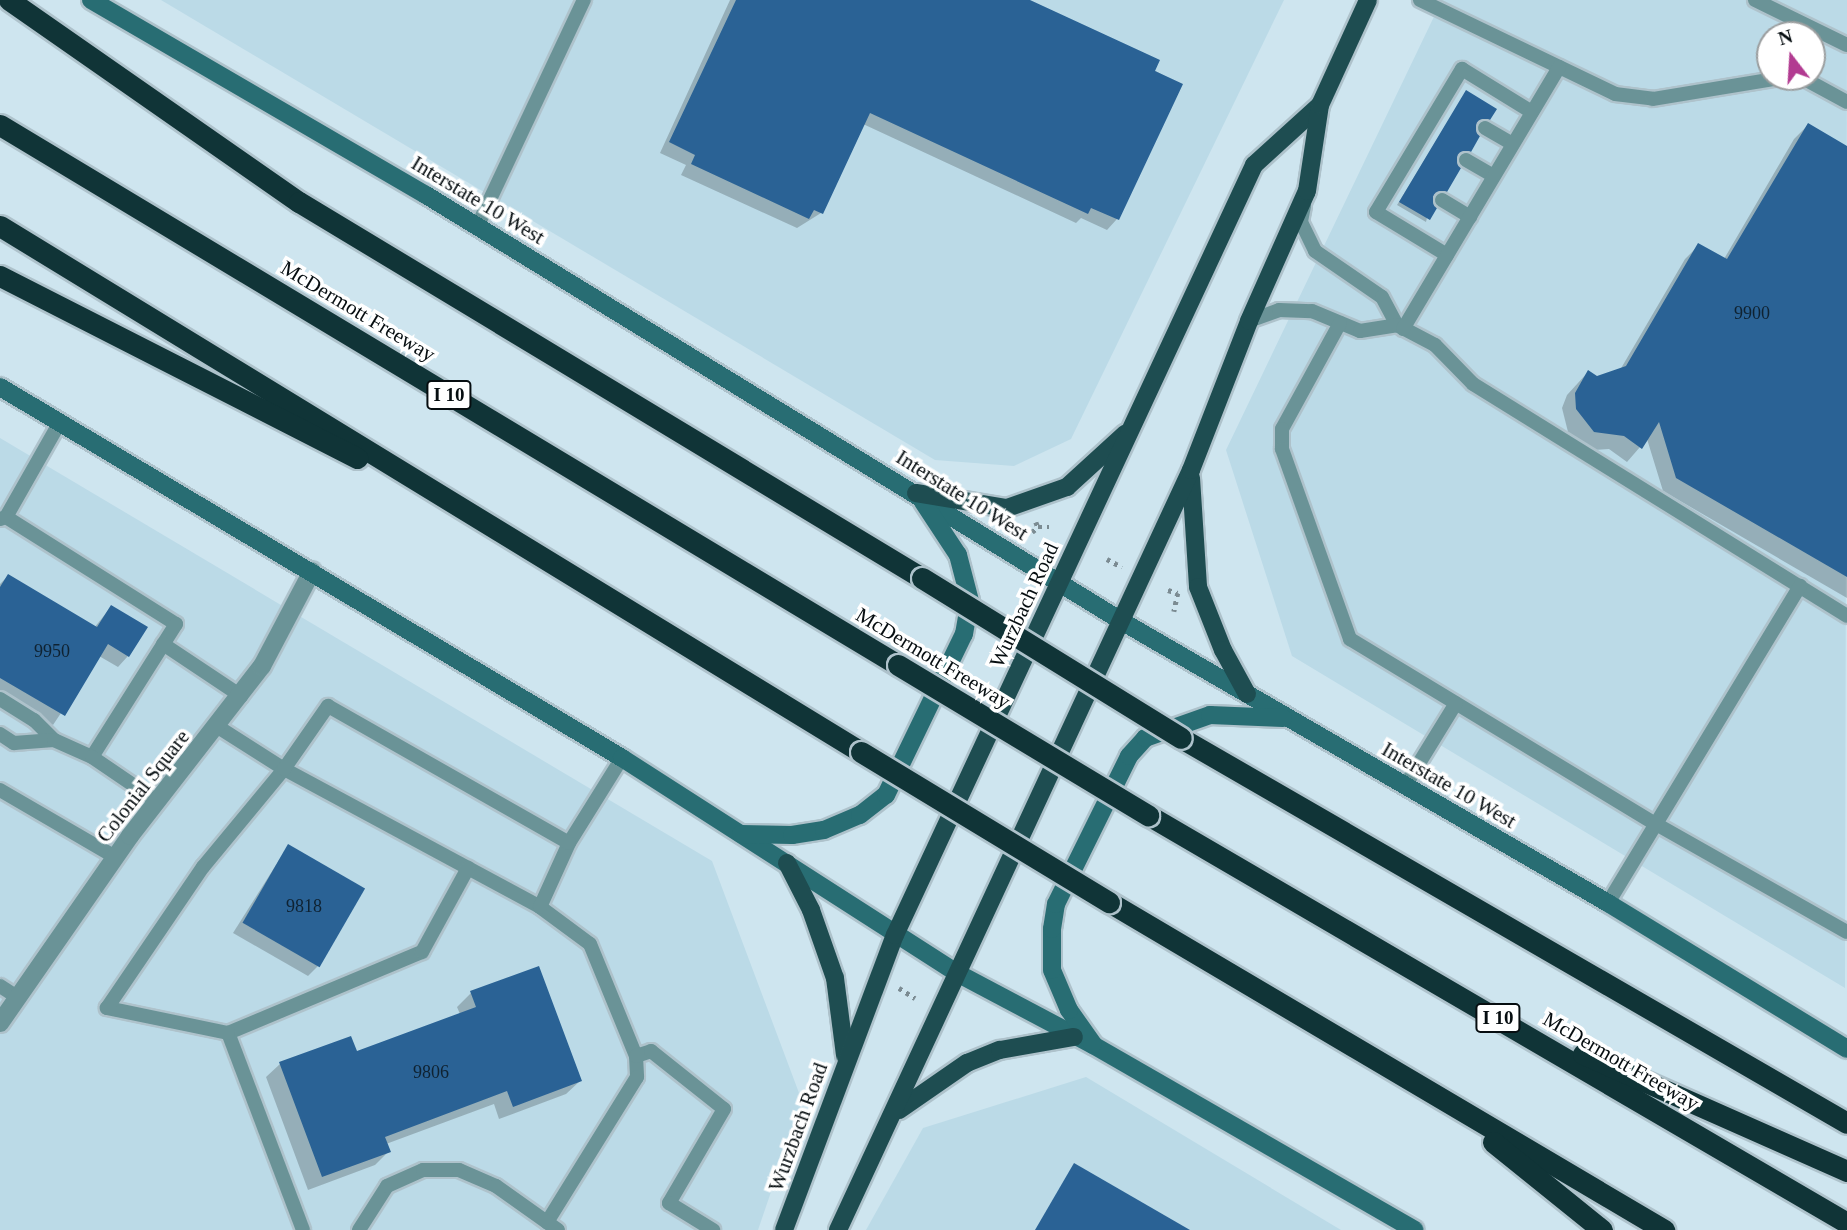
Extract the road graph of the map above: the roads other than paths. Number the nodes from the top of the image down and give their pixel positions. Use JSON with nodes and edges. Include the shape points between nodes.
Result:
{"nodes":[{"id":1,"x":9,"y":0,"type":"edge"},
{"id":2,"x":91,"y":0,"type":"edge"},
{"id":3,"x":584,"y":0,"type":"edge"},
{"id":4,"x":1368,"y":0,"type":"edge"},
{"id":5,"x":1420,"y":0,"type":"edge"},
{"id":6,"x":1755,"y":0,"type":"edge"},
{"id":7,"x":1847,"y":45,"type":"edge"},
{"id":8,"x":1559,"y":67,"type":"junction"},
{"id":9,"x":1756,"y":82,"type":"edge"},
{"id":10,"x":1826,"y":91,"type":"edge"},
{"id":11,"x":1847,"y":102,"type":"edge"},
{"id":12,"x":1320,"y":105,"type":"junction"},
{"id":13,"x":1532,"y":111,"type":"junction"},
{"id":14,"x":0,"y":125,"type":"edge"},
{"id":15,"x":1485,"y":128,"type":"dead end"},
{"id":16,"x":1513,"y":144,"type":"junction"},
{"id":17,"x":1466,"y":160,"type":"dead end"},
{"id":18,"x":1494,"y":176,"type":"junction"},
{"id":19,"x":1307,"y":191,"type":"junction"},
{"id":20,"x":1442,"y":200,"type":"dead end"},
{"id":21,"x":1470,"y":217,"type":"junction"},
{"id":22,"x":0,"y":226,"type":"edge"},
{"id":23,"x":477,"y":227,"type":"junction"},
{"id":24,"x":1447,"y":255,"type":"junction"},
{"id":25,"x":0,"y":276,"type":"edge"},
{"id":26,"x":1249,"y":321,"type":"junction"},
{"id":27,"x":1340,"y":323,"type":"junction"},
{"id":28,"x":1400,"y":327,"type":"junction"},
{"id":29,"x":0,"y":387,"type":"edge"},
{"id":30,"x":60,"y":422,"type":"junction"},
{"id":31,"x":1133,"y":426,"type":"junction"},
{"id":32,"x":1191,"y":470,"type":"junction"},
{"id":33,"x":916,"y":493,"type":"junction"},
{"id":34,"x":3,"y":518,"type":"edge"},
{"id":35,"x":498,"y":529,"type":"junction"},
{"id":36,"x":312,"y":571,"type":"junction"},
{"id":37,"x":1059,"y":582,"type":"junction"},
{"id":38,"x":1800,"y":586,"type":"junction"},
{"id":39,"x":1847,"y":616,"type":"edge"},
{"id":40,"x":1124,"y":622,"type":"junction"},
{"id":41,"x":163,"y":644,"type":"junction"},
{"id":42,"x":1247,"y":694,"type":"junction"},
{"id":43,"x":241,"y":696,"type":"junction"},
{"id":44,"x":0,"y":699,"type":"edge"},
{"id":45,"x":1456,"y":703,"type":"junction"},
{"id":46,"x":1290,"y":719,"type":"junction"},
{"id":47,"x":218,"y":727,"type":"junction"},
{"id":48,"x":0,"y":734,"type":"edge"},
{"id":49,"x":54,"y":740,"type":"junction"},
{"id":50,"x":92,"y":757,"type":"junction"},
{"id":51,"x":622,"y":758,"type":"junction"},
{"id":52,"x":284,"y":769,"type":"junction"},
{"id":53,"x":1405,"y":786,"type":"junction"},
{"id":54,"x":0,"y":790,"type":"edge"},
{"id":55,"x":158,"y":802,"type":"junction"},
{"id":56,"x":1656,"y":824,"type":"junction"},
{"id":57,"x":741,"y":834,"type":"junction"},
{"id":58,"x":569,"y":843,"type":"junction"},
{"id":59,"x":115,"y":857,"type":"junction"},
{"id":60,"x":787,"y":863,"type":"junction"},
{"id":61,"x":468,"y":868,"type":"junction"},
{"id":62,"x":1608,"y":903,"type":"junction"},
{"id":63,"x":540,"y":907,"type":"junction"},
{"id":64,"x":1847,"y":932,"type":"edge"},
{"id":65,"x":895,"y":935,"type":"junction"},
{"id":66,"x":957,"y":973,"type":"junction"},
{"id":67,"x":0,"y":986,"type":"edge"},
{"id":68,"x":16,"y":998,"type":"junction"},
{"id":69,"x":1482,"y":1009,"type":"junction"},
{"id":70,"x":0,"y":1023,"type":"edge"},
{"id":71,"x":228,"y":1033,"type":"junction"},
{"id":72,"x":1074,"y":1037,"type":"junction"},
{"id":73,"x":1093,"y":1045,"type":"junction"},
{"id":74,"x":1847,"y":1049,"type":"edge"},
{"id":75,"x":636,"y":1056,"type":"junction"},
{"id":76,"x":845,"y":1063,"type":"junction"},
{"id":77,"x":1434,"y":1094,"type":"junction"},
{"id":78,"x":894,"y":1114,"type":"junction"},
{"id":79,"x":1847,"y":1123,"type":"edge"},
{"id":80,"x":1847,"y":1171,"type":"edge"},
{"id":81,"x":1847,"y":1223,"type":"edge"},
{"id":82,"x":552,"y":1226,"type":"edge"},
{"id":83,"x":303,"y":1230,"type":"edge"},
{"id":84,"x":359,"y":1230,"type":"edge"},
{"id":85,"x":713,"y":1230,"type":"edge"},
{"id":86,"x":784,"y":1230,"type":"edge"},
{"id":87,"x":838,"y":1230,"type":"edge"},
{"id":88,"x":1415,"y":1230,"type":"edge"},
{"id":89,"x":1602,"y":1230,"type":"edge"},
{"id":90,"x":1664,"y":1230,"type":"edge"}],
"edges":[{"from":1,"to":79,"type":"highway","bridge":true,"via":[[299,202],[1181,738]]},
{"from":2,"to":23,"type":"main road","name":"Interstate 10 West"},
{"from":3,"to":23,"type":"lane"},
{"from":4,"to":12,"type":"main road","name":"Wurzbach Road"},
{"from":5,"to":8,"type":"lane"},
{"from":6,"to":7,"type":"lane"},
{"from":8,"to":9,"type":"lane","via":[[1615,94],[1653,99]]},
{"from":8,"to":13,"type":"lane"},
{"from":10,"to":11,"type":"lane"},
{"from":12,"to":19,"type":"main road","name":"Wurzbach Road"},
{"from":12,"to":31,"type":"main road","name":"Wurzbach Road","via":[[1254,164]]},
{"from":13,"to":16,"type":"lane"},
{"from":13,"to":24,"type":"lane","via":[[1462,69],[1448,108],[1406,177],[1376,212]]},
{"from":14,"to":69,"type":"highway","name":"McDermott Freeway","number":"I 10","bridge":true,"via":[[1148,816]]},
{"from":15,"to":16,"type":"lane"},
{"from":16,"to":18,"type":"lane"},
{"from":17,"to":18,"type":"lane"},
{"from":18,"to":21,"type":"lane"},
{"from":19,"to":26,"type":"main road","name":"Wurzbach Road"},
{"from":19,"to":28,"type":"lane","via":[[1301,222],[1315,251],[1382,297]]},
{"from":20,"to":21,"type":"lane"},
{"from":21,"to":24,"type":"lane"},
{"from":22,"to":35,"type":"highway"},
{"from":23,"to":33,"type":"main road","name":"Interstate 10 West"},
{"from":24,"to":28,"type":"lane"},
{"from":25,"to":35,"type":"highway"},
{"from":26,"to":27,"type":"lane","via":[[1279,310],[1312,311]]},
{"from":26,"to":32,"type":"main road","name":"Wurzbach Road"},
{"from":27,"to":28,"type":"lane","via":[[1360,331]]},
{"from":27,"to":45,"type":"lane","via":[[1282,429],[1282,449],[1350,639]]},
{"from":28,"to":38,"type":"lane","via":[[1435,345],[1473,384]]},
{"from":29,"to":30,"type":"main road"},
{"from":30,"to":34,"type":"lane"},
{"from":30,"to":36,"type":"main road"},
{"from":31,"to":33,"type":"main road","via":[[1067,487],[1044,497],[1007,508]]},
{"from":31,"to":37,"type":"main road","name":"Wurzbach Road"},
{"from":32,"to":40,"type":"main road","name":"Wurzbach Road"},
{"from":32,"to":42,"type":"main road","via":[[1192,554],[1198,587],[1223,650]]},
{"from":33,"to":37,"type":"main road","name":"Interstate 10 West"},
{"from":33,"to":57,"type":"main road","via":[[958,555],[970,601],[964,634],[886,795],[860,816],[824,830]]},
{"from":34,"to":41,"type":"lane","via":[[177,624]]},
{"from":35,"to":77,"type":"highway","bridge":true,"via":[[1109,902]]},
{"from":36,"to":43,"type":"street","name":"Colonial Square"},
{"from":36,"to":51,"type":"main road"},
{"from":37,"to":40,"type":"main road","name":"Interstate 10 West"},
{"from":37,"to":65,"type":"main road","name":"Wurzbach Road"},
{"from":38,"to":39,"type":"lane"},
{"from":38,"to":56,"type":"lane"},
{"from":40,"to":42,"type":"main road","name":"Interstate 10 West"},
{"from":40,"to":66,"type":"main road","name":"Wurzbach Road"},
{"from":41,"to":43,"type":"lane"},
{"from":41,"to":50,"type":"lane"},
{"from":42,"to":46,"type":"main road","name":"Interstate 10 West"},
{"from":43,"to":47,"type":"street","name":"Colonial Square"},
{"from":44,"to":49,"type":"lane","via":[[34,720]]},
{"from":45,"to":53,"type":"lane"},
{"from":45,"to":56,"type":"lane"},
{"from":46,"to":53,"type":"main road","name":"Interstate 10 West"},
{"from":46,"to":73,"type":"main road","via":[[1210,715],[1145,738],[1129,756],[1056,904],[1052,929],[1052,970],[1069,1010]]},
{"from":47,"to":52,"type":"lane"},
{"from":47,"to":55,"type":"street","name":"Colonial Square"},
{"from":48,"to":49,"type":"lane","via":[[14,743]]},
{"from":49,"to":50,"type":"lane"},
{"from":50,"to":55,"type":"lane"},
{"from":51,"to":57,"type":"main road"},
{"from":51,"to":58,"type":"lane"},
{"from":52,"to":58,"type":"lane","via":[[328,706]]},
{"from":52,"to":61,"type":"lane"},
{"from":52,"to":71,"type":"lane","via":[[203,867],[107,1008]]},
{"from":53,"to":62,"type":"main road","name":"Interstate 10 West"},
{"from":54,"to":59,"type":"lane"},
{"from":55,"to":59,"type":"street","name":"Colonial Square"},
{"from":56,"to":62,"type":"lane"},
{"from":56,"to":64,"type":"lane"},
{"from":57,"to":60,"type":"main road"},
{"from":58,"to":63,"type":"lane"},
{"from":59,"to":68,"type":"street","name":"Colonial Square"},
{"from":60,"to":65,"type":"main road"},
{"from":60,"to":76,"type":"main road","via":[[811,910],[835,978],[844,1017]]},
{"from":61,"to":63,"type":"lane"},
{"from":61,"to":71,"type":"lane","via":[[422,952]]},
{"from":62,"to":74,"type":"main road","name":"Interstate 10 West"},
{"from":63,"to":75,"type":"lane","via":[[590,944]]},
{"from":65,"to":66,"type":"main road"},
{"from":65,"to":76,"type":"main road","name":"Wurzbach Road"},
{"from":66,"to":72,"type":"main road"},
{"from":66,"to":78,"type":"main road","name":"Wurzbach Road"},
{"from":67,"to":68,"type":"lane"},
{"from":68,"to":70,"type":"street","name":"Colonial Square"},
{"from":69,"to":80,"type":"highway"},
{"from":69,"to":81,"type":"highway","name":"McDermott Freeway","number":"I 10"},
{"from":71,"to":83,"type":"lane"},
{"from":72,"to":73,"type":"main road"},
{"from":72,"to":78,"type":"main road","via":[[1000,1050],[967,1063],[924,1088]]},
{"from":73,"to":88,"type":"main road"},
{"from":75,"to":82,"type":"lane","via":[[637,1077]]},
{"from":75,"to":85,"type":"lane","via":[[651,1051],[724,1109],[669,1203]]},
{"from":76,"to":86,"type":"main road","name":"Wurzbach Road"},
{"from":77,"to":89,"type":"highway"},
{"from":77,"to":90,"type":"highway"},
{"from":78,"to":87,"type":"main road","name":"Wurzbach Road"},
{"from":82,"to":84,"type":"lane","via":[[496,1186],[459,1170],[423,1170],[387,1186]]}]}
